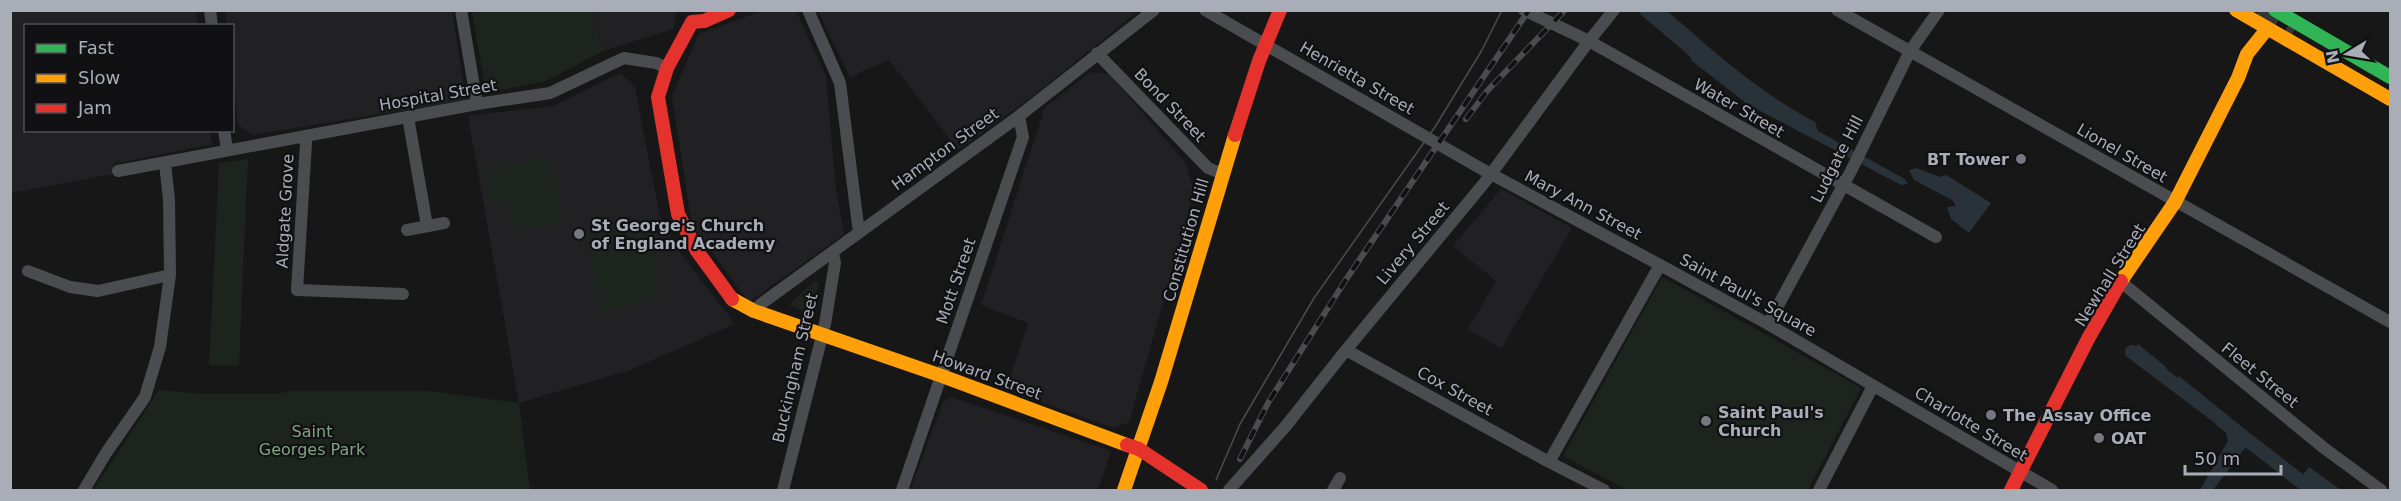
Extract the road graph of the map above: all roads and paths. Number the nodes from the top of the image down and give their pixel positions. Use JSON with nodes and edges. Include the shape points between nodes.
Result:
{"nodes":[{"id":1,"x":461,"y":10,"type":"edge"},
{"id":2,"x":729,"y":10,"type":"edge"},
{"id":3,"x":808,"y":10,"type":"edge"},
{"id":4,"x":1154,"y":10,"type":"edge"},
{"id":5,"x":1205,"y":10,"type":"edge"},
{"id":6,"x":1280,"y":10,"type":"edge"},
{"id":7,"x":1524,"y":10,"type":"edge"},
{"id":8,"x":1614,"y":10,"type":"edge"},
{"id":9,"x":1838,"y":10,"type":"edge"},
{"id":10,"x":1939,"y":10,"type":"edge"},
{"id":11,"x":2236,"y":10,"type":"edge"},
{"id":12,"x":2276,"y":11,"type":"edge"},
{"id":13,"x":693,"y":16,"type":"edge"},
{"id":14,"x":2267,"y":29,"type":"junction"},
{"id":15,"x":1589,"y":41,"type":"junction"},
{"id":16,"x":1265,"y":44,"type":"junction"},
{"id":17,"x":1910,"y":51,"type":"junction"},
{"id":18,"x":1097,"y":53,"type":"junction"},
{"id":19,"x":667,"y":68,"type":"junction"},
{"id":20,"x":2391,"y":77,"type":"edge"},
{"id":21,"x":2391,"y":99,"type":"edge"},
{"id":22,"x":477,"y":104,"type":"junction"},
{"id":23,"x":1019,"y":116,"type":"junction"},
{"id":24,"x":408,"y":117,"type":"junction"},
{"id":25,"x":224,"y":132,"type":"edge"},
{"id":26,"x":304,"y":137,"type":"junction"},
{"id":27,"x":227,"y":149,"type":"junction"},
{"id":28,"x":165,"y":163,"type":"junction"},
{"id":29,"x":118,"y":171,"type":"dead end"},
{"id":30,"x":1223,"y":174,"type":"junction"},
{"id":31,"x":1491,"y":174,"type":"junction"},
{"id":32,"x":1843,"y":186,"type":"junction"},
{"id":33,"x":2175,"y":202,"type":"junction"},
{"id":34,"x":444,"y":223,"type":"dead end"},
{"id":35,"x":427,"y":226,"type":"junction"},
{"id":36,"x":407,"y":230,"type":"dead end"},
{"id":37,"x":859,"y":233,"type":"junction"},
{"id":38,"x":1936,"y":237,"type":"dead end"},
{"id":39,"x":833,"y":253,"type":"junction"},
{"id":40,"x":1660,"y":265,"type":"junction"},
{"id":41,"x":28,"y":271,"type":"dead end"},
{"id":42,"x":170,"y":275,"type":"junction"},
{"id":43,"x":2121,"y":282,"type":"junction"},
{"id":44,"x":404,"y":294,"type":"dead end"},
{"id":45,"x":754,"y":311,"type":"junction"},
{"id":46,"x":2391,"y":322,"type":"edge"},
{"id":47,"x":1768,"y":324,"type":"junction"},
{"id":48,"x":823,"y":335,"type":"junction"},
{"id":49,"x":1346,"y":350,"type":"junction"},
{"id":50,"x":942,"y":376,"type":"junction"},
{"id":51,"x":1873,"y":386,"type":"junction"},
{"id":52,"x":1139,"y":449,"type":"junction"},
{"id":53,"x":1549,"y":462,"type":"junction"},
{"id":54,"x":2020,"y":473,"type":"junction"},
{"id":55,"x":1340,"y":478,"type":"dead end"},
{"id":56,"x":1127,"y":487,"type":"edge"},
{"id":57,"x":84,"y":490,"type":"edge"},
{"id":58,"x":783,"y":490,"type":"edge"},
{"id":59,"x":902,"y":490,"type":"edge"},
{"id":60,"x":1201,"y":490,"type":"edge"},
{"id":61,"x":1229,"y":490,"type":"edge"},
{"id":62,"x":1333,"y":490,"type":"edge"},
{"id":63,"x":1604,"y":490,"type":"edge"},
{"id":64,"x":1819,"y":490,"type":"edge"},
{"id":65,"x":2011,"y":490,"type":"edge"},
{"id":66,"x":2052,"y":490,"type":"edge"},
{"id":67,"x":2381,"y":490,"type":"edge"}],
"edges":[{"from":1,"to":22,"type":"street"},
{"from":2,"to":13,"type":"street","via":[[704,21]]},
{"from":3,"to":37,"type":"street","via":[[840,83]]},
{"from":4,"to":18,"type":"street","name":"Hampton Street"},
{"from":5,"to":16,"type":"street","name":"Henrietta Street"},
{"from":6,"to":16,"type":"street","name":"Constitution Hill"},
{"from":7,"to":15,"type":"street","name":"Water Street"},
{"from":8,"to":15,"type":"street","name":"Livery Street"},
{"from":9,"to":17,"type":"street","name":"Lionel Street"},
{"from":10,"to":17,"type":"street","name":"Ludgate Hill"},
{"from":11,"to":14,"type":"street"},
{"from":12,"to":14,"type":"street","name":"Newhall Street"},
{"from":12,"to":20,"type":"street"},
{"from":13,"to":19,"type":"street"},
{"from":14,"to":21,"type":"street"},
{"from":14,"to":33,"type":"street","name":"Newhall Street","via":[[2252,45]]},
{"from":15,"to":31,"type":"street","name":"Livery Street"},
{"from":15,"to":32,"type":"street","name":"Water Street"},
{"from":16,"to":30,"type":"street","name":"Constitution Hill"},
{"from":16,"to":31,"type":"street","name":"Henrietta Street"},
{"from":17,"to":32,"type":"street","name":"Ludgate Hill"},
{"from":17,"to":33,"type":"street","name":"Lionel Street"},
{"from":18,"to":23,"type":"street","name":"Hampton Street"},
{"from":18,"to":30,"type":"street","name":"Bond Street","via":[[1208,168]]},
{"from":19,"to":22,"type":"street","name":"Hospital Street","via":[[624,58],[550,93]]},
{"from":19,"to":45,"type":"street","name":"Howard Street","via":[[658,97],[678,214],[697,251],[733,300]]},
{"from":22,"to":24,"type":"street","name":"Hospital Street"},
{"from":23,"to":37,"type":"street","name":"Hampton Street"},
{"from":23,"to":50,"type":"street","name":"Mott Street","via":[[1023,137]]},
{"from":24,"to":26,"type":"street","name":"Hospital Street"},
{"from":24,"to":35,"type":"street"},
{"from":25,"to":27,"type":"street"},
{"from":26,"to":27,"type":"street","name":"Hospital Street"},
{"from":26,"to":44,"type":"street","name":"Aldgate Grove","via":[[297,290]]},
{"from":27,"to":28,"type":"street","name":"Hospital Street"},
{"from":28,"to":29,"type":"street","name":"Hospital Street"},
{"from":28,"to":42,"type":"street"},
{"from":30,"to":52,"type":"street","name":"Constitution Hill"},
{"from":31,"to":40,"type":"street","name":"Mary Ann Street"},
{"from":31,"to":49,"type":"street","name":"Livery Street"},
{"from":32,"to":38,"type":"street","name":"Water Street","via":[[1917,231]]},
{"from":32,"to":47,"type":"street","name":"Ludgate Hill"},
{"from":33,"to":43,"type":"street","name":"Newhall Street"},
{"from":33,"to":46,"type":"street","name":"Lionel Street"},
{"from":34,"to":35,"type":"street"},
{"from":35,"to":36,"type":"street"},
{"from":37,"to":39,"type":"street","name":"Hampton Street"},
{"from":39,"to":45,"type":"street","name":"Hampton Street"},
{"from":39,"to":48,"type":"street","name":"Buckingham Street","via":[[835,263]]},
{"from":40,"to":47,"type":"street","name":"Saint Paul's Square"},
{"from":40,"to":53,"type":"street","name":"Saint Paul's Square"},
{"from":41,"to":42,"type":"street","via":[[70,287],[98,291]]},
{"from":42,"to":57,"type":"street","via":[[160,347],[145,397]]},
{"from":43,"to":54,"type":"street","name":"Newhall Street"},
{"from":43,"to":67,"type":"street","name":"Fleet Street"},
{"from":45,"to":48,"type":"street","name":"Howard Street"},
{"from":47,"to":51,"type":"street","name":"Saint Paul's Square"},
{"from":48,"to":50,"type":"street","name":"Howard Street"},
{"from":48,"to":58,"type":"street","name":"Buckingham Street"},
{"from":49,"to":53,"type":"street","name":"Cox Street"},
{"from":49,"to":61,"type":"street","name":"Livery Street"},
{"from":50,"to":52,"type":"street","name":"Howard Street"},
{"from":50,"to":59,"type":"street","name":"Mott Street"},
{"from":51,"to":54,"type":"street","name":"Charlotte Street"},
{"from":51,"to":64,"type":"street"},
{"from":52,"to":56,"type":"street","name":"Constitution Hill"},
{"from":52,"to":60,"type":"street","name":"Howard Street"},
{"from":53,"to":63,"type":"street"},
{"from":54,"to":65,"type":"street","name":"Newhall Street"},
{"from":54,"to":66,"type":"street","name":"Charlotte Street"},
{"from":55,"to":62,"type":"street"}]}
